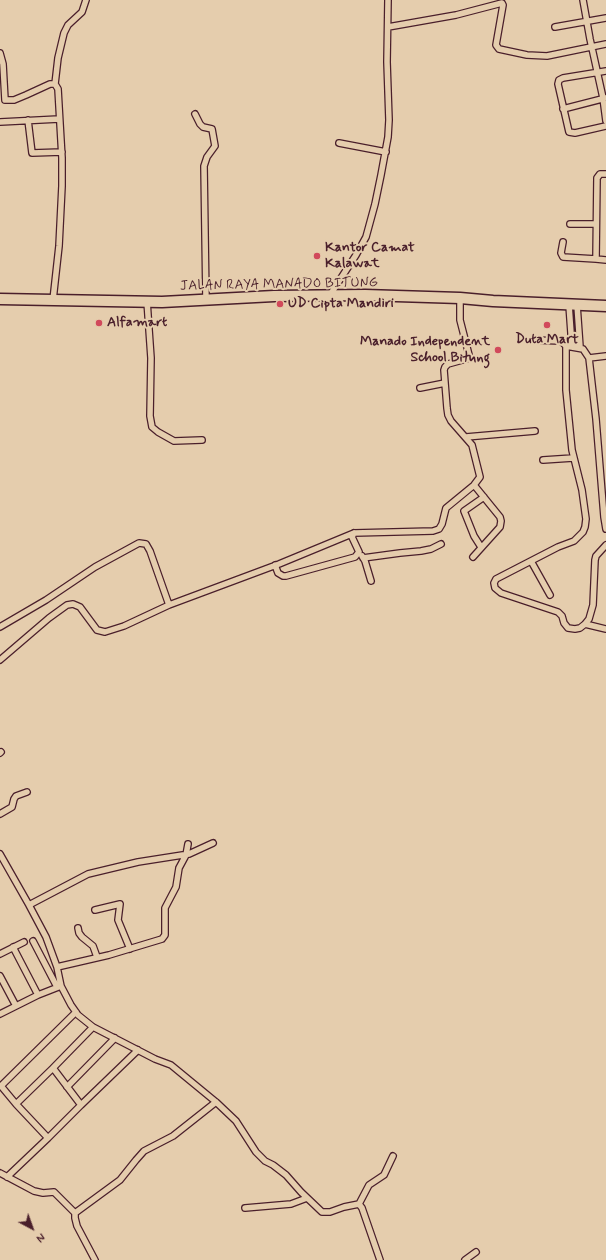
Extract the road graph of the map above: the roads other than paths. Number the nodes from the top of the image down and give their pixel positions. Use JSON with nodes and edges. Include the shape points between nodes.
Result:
{"nodes":[{"id":1,"x":86,"y":0,"type":"edge"},
{"id":2,"x":388,"y":0,"type":"edge"},
{"id":3,"x":583,"y":0,"type":"edge"},
{"id":4,"x":606,"y":18,"type":"edge"},
{"id":5,"x":586,"y":21,"type":"junction"},
{"id":6,"x":388,"y":27,"type":"junction"},
{"id":7,"x":555,"y":27,"type":"dead end"},
{"id":8,"x":606,"y":44,"type":"edge"},
{"id":9,"x":592,"y":48,"type":"junction"},
{"id":10,"x":0,"y":53,"type":"edge"},
{"id":11,"x":606,"y":71,"type":"edge"},
{"id":12,"x":597,"y":72,"type":"junction"},
{"id":13,"x":54,"y":84,"type":"junction"},
{"id":14,"x":604,"y":98,"type":"edge"},
{"id":15,"x":2,"y":100,"type":"edge"},
{"id":16,"x":563,"y":108,"type":"junction"},
{"id":17,"x":195,"y":114,"type":"dead end"},
{"id":18,"x":59,"y":119,"type":"junction"},
{"id":19,"x":28,"y":120,"type":"junction"},
{"id":20,"x":606,"y":121,"type":"edge"},
{"id":21,"x":0,"y":122,"type":"edge"},
{"id":22,"x":606,"y":126,"type":"edge"},
{"id":23,"x":339,"y":143,"type":"dead end"},
{"id":24,"x":62,"y":152,"type":"junction"},
{"id":25,"x":386,"y":152,"type":"junction"},
{"id":26,"x":606,"y":174,"type":"edge"},
{"id":27,"x":570,"y":224,"type":"dead end"},
{"id":28,"x":596,"y":224,"type":"junction"},
{"id":29,"x":563,"y":242,"type":"dead end"},
{"id":30,"x":596,"y":259,"type":"junction"},
{"id":31,"x":606,"y":260,"type":"edge"},
{"id":32,"x":330,"y":296,"type":"junction"},
{"id":33,"x":460,"y":298,"type":"junction"},
{"id":34,"x":0,"y":299,"type":"edge"},
{"id":35,"x":53,"y":300,"type":"junction"},
{"id":36,"x":206,"y":300,"type":"junction"},
{"id":37,"x":147,"y":301,"type":"junction"},
{"id":38,"x":573,"y":305,"type":"junction"},
{"id":39,"x":606,"y":306,"type":"edge"},
{"id":40,"x":534,"y":340,"type":"dead end"},
{"id":41,"x":566,"y":346,"type":"junction"},
{"id":42,"x":572,"y":347,"type":"junction"},
{"id":43,"x":580,"y":348,"type":"junction"},
{"id":44,"x":606,"y":356,"type":"edge"},
{"id":45,"x":589,"y":358,"type":"junction"},
{"id":46,"x":445,"y":383,"type":"junction"},
{"id":47,"x":420,"y":388,"type":"dead end"},
{"id":48,"x":535,"y":430,"type":"dead end"},
{"id":49,"x":466,"y":437,"type":"junction"},
{"id":50,"x":202,"y":440,"type":"dead end"},
{"id":51,"x":573,"y":458,"type":"junction"},
{"id":52,"x":543,"y":460,"type":"dead end"},
{"id":53,"x":474,"y":485,"type":"junction"},
{"id":54,"x":484,"y":497,"type":"junction"},
{"id":55,"x":606,"y":529,"type":"edge"},
{"id":56,"x":354,"y":533,"type":"junction"},
{"id":57,"x":441,"y":544,"type":"dead end"},
{"id":58,"x":606,"y":545,"type":"edge"},
{"id":59,"x":481,"y":547,"type":"junction"},
{"id":60,"x":359,"y":551,"type":"junction"},
{"id":61,"x":473,"y":556,"type":"dead end"},
{"id":62,"x":363,"y":558,"type":"junction"},
{"id":63,"x":531,"y":561,"type":"junction"},
{"id":64,"x":275,"y":566,"type":"junction"},
{"id":65,"x":371,"y":581,"type":"dead end"},
{"id":66,"x":550,"y":595,"type":"dead end"},
{"id":67,"x":169,"y":605,"type":"junction"},
{"id":68,"x":585,"y":624,"type":"junction"},
{"id":69,"x":0,"y":627,"type":"edge"},
{"id":70,"x":606,"y":629,"type":"edge"},
{"id":71,"x":0,"y":660,"type":"edge"},
{"id":72,"x":27,"y":792,"type":"dead end"},
{"id":73,"x":0,"y":814,"type":"edge"},
{"id":74,"x":213,"y":843,"type":"dead end"},
{"id":75,"x":188,"y":844,"type":"dead end"},
{"id":76,"x":0,"y":854,"type":"edge"},
{"id":77,"x":187,"y":854,"type":"junction"},
{"id":78,"x":30,"y":905,"type":"junction"},
{"id":79,"x":95,"y":910,"type":"dead end"},
{"id":80,"x":78,"y":928,"type":"dead end"},
{"id":81,"x":33,"y":941,"type":"dead end"},
{"id":82,"x":24,"y":942,"type":"dead end"},
{"id":83,"x":13,"y":947,"type":"junction"},
{"id":84,"x":130,"y":949,"type":"junction"},
{"id":85,"x":0,"y":954,"type":"edge"},
{"id":86,"x":97,"y":957,"type":"junction"},
{"id":87,"x":57,"y":967,"type":"junction"},
{"id":88,"x":0,"y":976,"type":"edge"},
{"id":89,"x":59,"y":986,"type":"junction"},
{"id":90,"x":38,"y":995,"type":"junction"},
{"id":91,"x":16,"y":1006,"type":"junction"},
{"id":92,"x":76,"y":1012,"type":"junction"},
{"id":93,"x":0,"y":1014,"type":"edge"},
{"id":94,"x":93,"y":1027,"type":"junction"},
{"id":95,"x":115,"y":1038,"type":"junction"},
{"id":96,"x":138,"y":1050,"type":"junction"},
{"id":97,"x":53,"y":1068,"type":"junction"},
{"id":98,"x":67,"y":1087,"type":"junction"},
{"id":99,"x":216,"y":1102,"type":"junction"},
{"id":100,"x":16,"y":1104,"type":"junction"},
{"id":101,"x":81,"y":1105,"type":"junction"},
{"id":102,"x":48,"y":1138,"type":"junction"},
{"id":103,"x":393,"y":1156,"type":"dead end"},
{"id":104,"x":0,"y":1173,"type":"edge"},
{"id":105,"x":7,"y":1177,"type":"junction"},
{"id":106,"x":307,"y":1198,"type":"junction"},
{"id":107,"x":359,"y":1204,"type":"junction"},
{"id":108,"x":245,"y":1208,"type":"dead end"},
{"id":109,"x":75,"y":1213,"type":"junction"},
{"id":110,"x":476,"y":1252,"type":"dead end"},
{"id":111,"x":95,"y":1260,"type":"edge"},
{"id":112,"x":380,"y":1260,"type":"edge"},
{"id":113,"x":465,"y":1260,"type":"edge"}],
"edges":[{"from":1,"to":13,"type":"street","via":[[82,12],[64,34]]},
{"from":2,"to":6,"type":"street"},
{"from":3,"to":5,"type":"street"},
{"from":4,"to":5,"type":"street"},
{"from":5,"to":7,"type":"street"},
{"from":5,"to":9,"type":"street"},
{"from":6,"to":9,"type":"street","via":[[456,15],[502,3],[496,45],[499,49],[547,56]]},
{"from":6,"to":25,"type":"street","via":[[389,120]]},
{"from":8,"to":9,"type":"street"},
{"from":9,"to":12,"type":"street"},
{"from":10,"to":15,"type":"street","via":[[3,64]]},
{"from":11,"to":12,"type":"street"},
{"from":12,"to":14,"type":"street"},
{"from":12,"to":16,"type":"street","via":[[559,80]]},
{"from":13,"to":15,"type":"street","via":[[14,100]]},
{"from":13,"to":18,"type":"street","via":[[58,89]]},
{"from":14,"to":16,"type":"street"},
{"from":14,"to":20,"type":"street"},
{"from":16,"to":22,"type":"street","via":[[571,133]]},
{"from":17,"to":36,"type":"street","via":[[203,127],[212,129],[215,146],[204,166]]},
{"from":18,"to":19,"type":"street"},
{"from":18,"to":24,"type":"street"},
{"from":19,"to":21,"type":"street"},
{"from":19,"to":24,"type":"street","via":[[32,153]]},
{"from":23,"to":25,"type":"street"},
{"from":24,"to":35,"type":"street","via":[[59,246]]},
{"from":25,"to":32,"type":"street","via":[[366,237]]},
{"from":26,"to":28,"type":"street","via":[[600,174],[597,178]]},
{"from":27,"to":28,"type":"street"},
{"from":28,"to":30,"type":"street"},
{"from":29,"to":30,"type":"street","via":[[563,257]]},
{"from":30,"to":31,"type":"street"},
{"from":32,"to":33,"type":"highway","name":"JALAN RAYA MANADO BITUNG"},
{"from":32,"to":36,"type":"highway","name":"JALAN RAYA MANADO BITUNG"},
{"from":33,"to":38,"type":"highway","name":"JALAN RAYA MANADO BITUNG"},
{"from":33,"to":46,"type":"street","via":[[460,320],[469,355],[466,359],[446,366]]},
{"from":34,"to":35,"type":"highway","name":"JALAN RAYA MANADO BITUNG"},
{"from":35,"to":37,"type":"highway","name":"JALAN RAYA MANADO BITUNG"},
{"from":36,"to":37,"type":"highway","name":"JALAN RAYA MANADO BITUNG"},
{"from":37,"to":50,"type":"street","via":[[152,426],[174,441]]},
{"from":38,"to":39,"type":"highway","name":"JALAN RAYA MANADO BITUNG"},
{"from":38,"to":42,"type":"street"},
{"from":38,"to":43,"type":"street"},
{"from":40,"to":41,"type":"street","via":[[561,341]]},
{"from":41,"to":42,"type":"street"},
{"from":41,"to":51,"type":"street","via":[[566,390]]},
{"from":42,"to":43,"type":"street"},
{"from":43,"to":45,"type":"street"},
{"from":44,"to":45,"type":"street"},
{"from":45,"to":55,"type":"street"},
{"from":46,"to":47,"type":"street"},
{"from":46,"to":49,"type":"street","via":[[448,415]]},
{"from":48,"to":49,"type":"street"},
{"from":49,"to":53,"type":"street","via":[[472,445],[480,473]]},
{"from":51,"to":52,"type":"street"},
{"from":51,"to":63,"type":"street","via":[[584,500],[586,519],[583,532],[574,540]]},
{"from":53,"to":54,"type":"street"},
{"from":53,"to":56,"type":"street","via":[[446,508],[441,527],[437,530]]},
{"from":54,"to":59,"type":"street","via":[[501,521],[500,527]]},
{"from":54,"to":59,"type":"street","via":[[464,511]]},
{"from":56,"to":60,"type":"street","via":[[352,537]]},
{"from":56,"to":64,"type":"street"},
{"from":57,"to":62,"type":"street","via":[[422,551]]},
{"from":58,"to":68,"type":"street","via":[[596,556],[594,605]]},
{"from":59,"to":61,"type":"street"},
{"from":60,"to":62,"type":"street"},
{"from":60,"to":64,"type":"street","via":[[355,557],[286,576],[278,573]]},
{"from":62,"to":65,"type":"street"},
{"from":63,"to":66,"type":"street"},
{"from":63,"to":68,"type":"street","via":[[496,579],[494,583],[497,590],[558,612],[568,628],[578,629]]},
{"from":64,"to":67,"type":"street"},
{"from":67,"to":69,"type":"street","via":[[150,551],[146,544],[139,543]]},
{"from":67,"to":71,"type":"street","via":[[124,626],[104,632],[97,630],[80,607],[67,605]]},
{"from":68,"to":70,"type":"street"},
{"from":72,"to":73,"type":"street","via":[[16,796],[12,807]]},
{"from":74,"to":77,"type":"street"},
{"from":75,"to":77,"type":"street"},
{"from":76,"to":78,"type":"street"},
{"from":77,"to":78,"type":"street","via":[[92,873]]},
{"from":77,"to":84,"type":"street","via":[[179,866],[176,887],[165,908],[164,938]]},
{"from":78,"to":87,"type":"street"},
{"from":79,"to":84,"type":"street","via":[[120,904],[118,920]]},
{"from":80,"to":86,"type":"street","via":[[82,937],[93,946]]},
{"from":81,"to":89,"type":"street"},
{"from":82,"to":83,"type":"street"},
{"from":83,"to":85,"type":"street"},
{"from":83,"to":90,"type":"street"},
{"from":84,"to":86,"type":"street"},
{"from":86,"to":87,"type":"street"},
{"from":87,"to":89,"type":"street"},
{"from":88,"to":91,"type":"street"},
{"from":89,"to":90,"type":"street"},
{"from":89,"to":92,"type":"street"},
{"from":90,"to":91,"type":"street"},
{"from":91,"to":93,"type":"street"},
{"from":92,"to":94,"type":"street"},
{"from":92,"to":100,"type":"street","via":[[1,1086]]},
{"from":94,"to":95,"type":"street"},
{"from":94,"to":97,"type":"street"},
{"from":95,"to":96,"type":"street"},
{"from":95,"to":98,"type":"street"},
{"from":96,"to":99,"type":"street","via":[[170,1066]]},
{"from":96,"to":101,"type":"street"},
{"from":97,"to":98,"type":"street"},
{"from":97,"to":100,"type":"street"},
{"from":98,"to":101,"type":"street"},
{"from":99,"to":106,"type":"street","via":[[236,1121],[256,1152],[286,1175]]},
{"from":99,"to":109,"type":"street","via":[[173,1136],[144,1151],[115,1184]]},
{"from":100,"to":102,"type":"street"},
{"from":101,"to":102,"type":"street"},
{"from":102,"to":105,"type":"street"},
{"from":103,"to":107,"type":"street","via":[[384,1174],[369,1185]]},
{"from":104,"to":105,"type":"street"},
{"from":105,"to":109,"type":"street","via":[[34,1191],[54,1192]]},
{"from":106,"to":107,"type":"street","via":[[322,1212]]},
{"from":106,"to":108,"type":"street","via":[[291,1204]]},
{"from":107,"to":112,"type":"street"},
{"from":109,"to":111,"type":"street","via":[[77,1226]]},
{"from":110,"to":113,"type":"street"}]}
